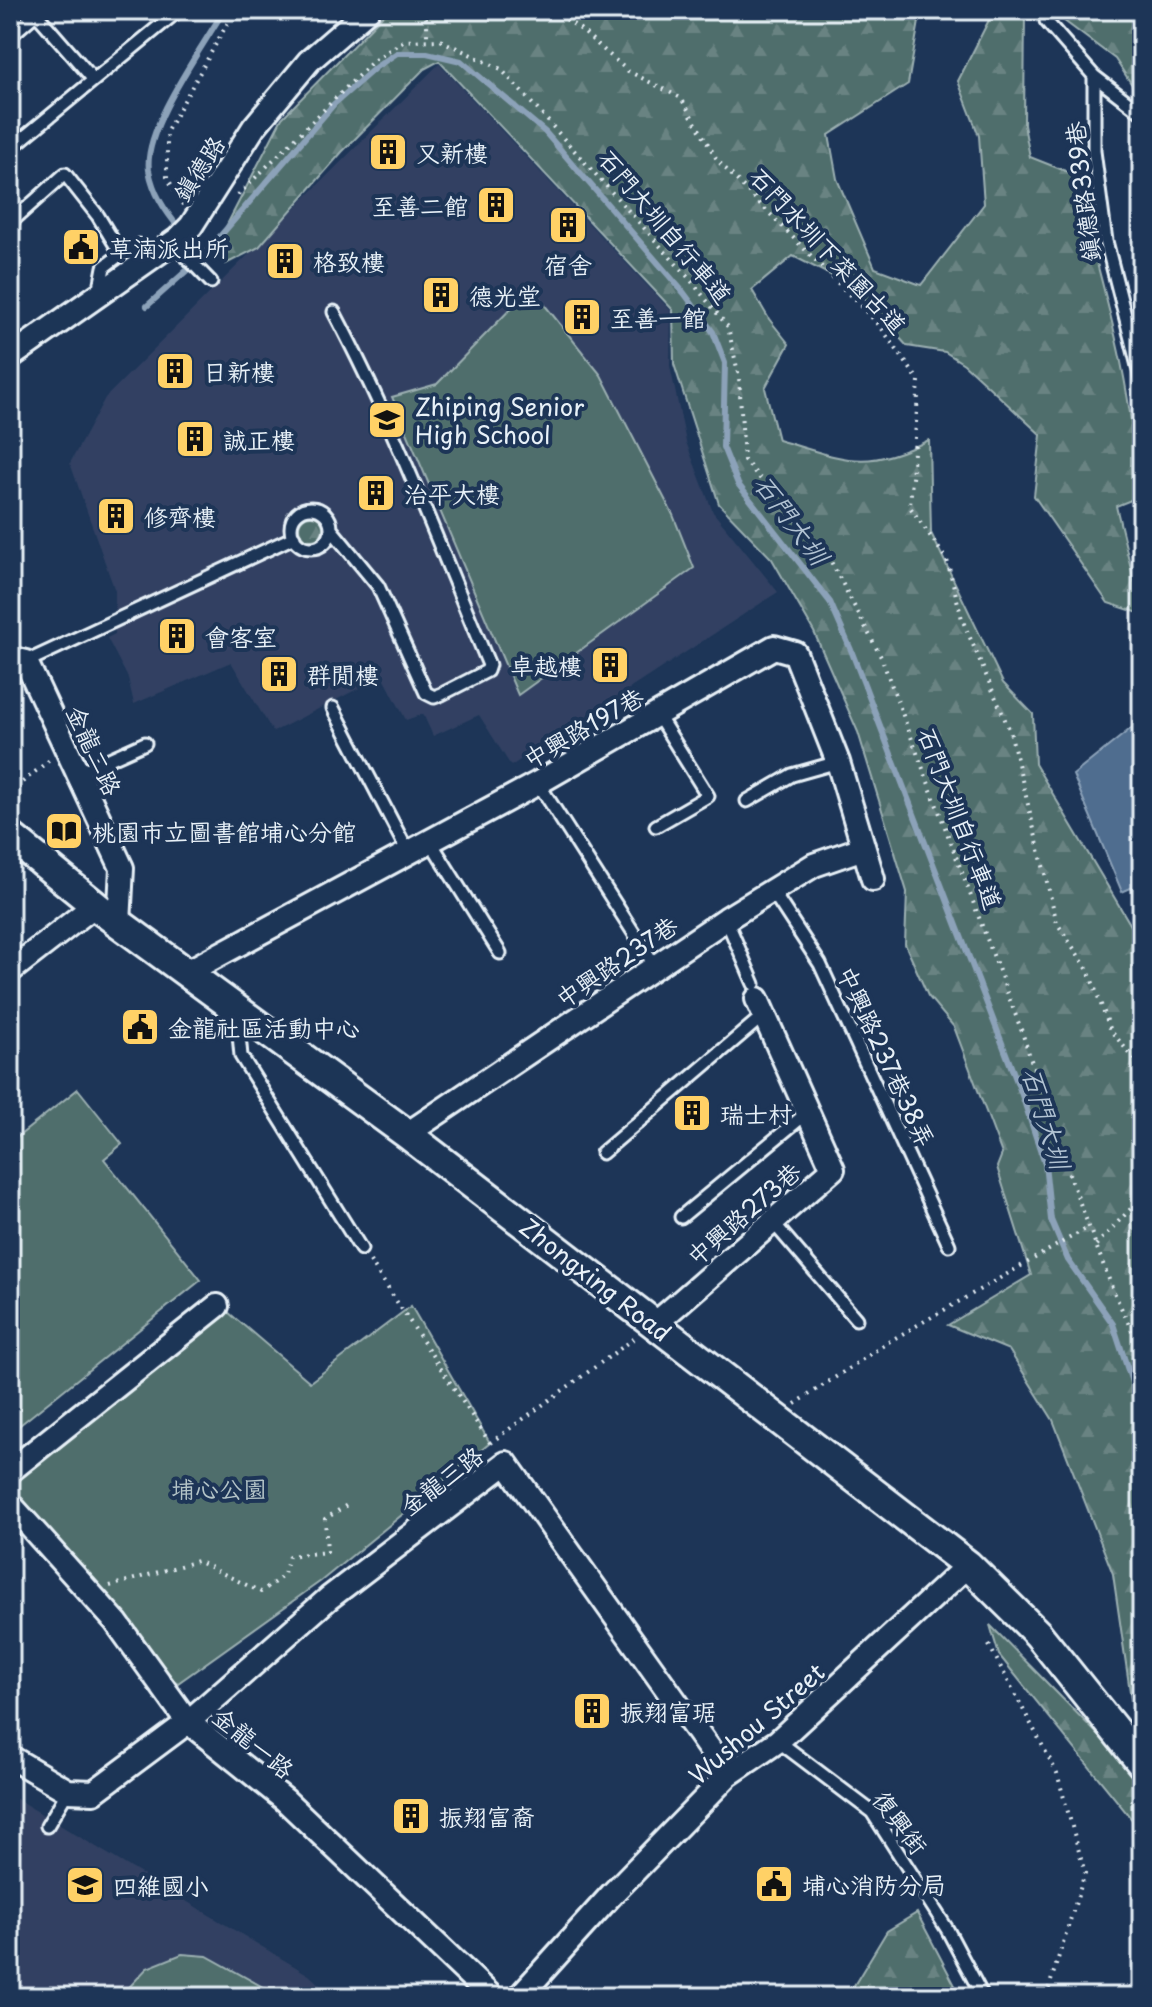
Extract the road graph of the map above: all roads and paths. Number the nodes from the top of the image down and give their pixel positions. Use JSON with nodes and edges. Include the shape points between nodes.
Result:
{"nodes":[{"id":1,"x":179,"y":10,"type":"edge"},
{"id":2,"x":235,"y":10,"type":"edge"},
{"id":3,"x":368,"y":10,"type":"edge"},
{"id":4,"x":423,"y":10,"type":"edge"},
{"id":5,"x":553,"y":10,"type":"edge"},
{"id":6,"x":1047,"y":10,"type":"edge"},
{"id":7,"x":37,"y":11,"type":"edge"},
{"id":8,"x":10,"y":36,"type":"edge"},
{"id":9,"x":427,"y":40,"type":"junction"},
{"id":10,"x":1094,"y":76,"type":"junction"},
{"id":11,"x":94,"y":80,"type":"junction"},
{"id":12,"x":1142,"y":113,"type":"edge"},
{"id":13,"x":10,"y":149,"type":"edge"},
{"id":14,"x":229,"y":204,"type":"dead end"},
{"id":15,"x":10,"y":223,"type":"edge"},
{"id":16,"x":185,"y":237,"type":"junction"},
{"id":17,"x":139,"y":245,"type":"dead end"},
{"id":18,"x":121,"y":254,"type":"junction"},
{"id":19,"x":211,"y":282,"type":"dead end"},
{"id":20,"x":99,"y":294,"type":"junction"},
{"id":21,"x":334,"y":312,"type":"dead end"},
{"id":22,"x":10,"y":357,"type":"edge"},
{"id":23,"x":1142,"y":382,"type":"edge"},
{"id":24,"x":331,"y":529,"type":"junction"},
{"id":25,"x":294,"y":537,"type":"junction"},
{"id":26,"x":18,"y":660,"type":"edge"},
{"id":27,"x":333,"y":708,"type":"dead end"},
{"id":28,"x":657,"y":714,"type":"junction"},
{"id":29,"x":145,"y":743,"type":"dead end"},
{"id":30,"x":66,"y":747,"type":"junction"},
{"id":31,"x":838,"y":762,"type":"junction"},
{"id":32,"x":78,"y":773,"type":"junction"},
{"id":33,"x":538,"y":783,"type":"junction"},
{"id":34,"x":10,"y":792,"type":"edge"},
{"id":35,"x":747,"y":801,"type":"dead end"},
{"id":36,"x":656,"y":826,"type":"dead end"},
{"id":37,"x":10,"y":836,"type":"edge"},
{"id":38,"x":430,"y":841,"type":"junction"},
{"id":39,"x":863,"y":848,"type":"junction"},
{"id":40,"x":408,"y":852,"type":"junction"},
{"id":41,"x":873,"y":879,"type":"dead end"},
{"id":42,"x":773,"y":892,"type":"junction"},
{"id":43,"x":95,"y":905,"type":"junction"},
{"id":44,"x":726,"y":919,"type":"junction"},
{"id":45,"x":119,"y":923,"type":"junction"},
{"id":46,"x":500,"y":953,"type":"dead end"},
{"id":47,"x":655,"y":966,"type":"junction"},
{"id":48,"x":10,"y":971,"type":"edge"},
{"id":49,"x":187,"y":972,"type":"junction"},
{"id":50,"x":758,"y":999,"type":"junction"},
{"id":51,"x":237,"y":1010,"type":"junction"},
{"id":52,"x":1142,"y":1068,"type":"edge"},
{"id":53,"x":808,"y":1112,"type":"junction"},
{"id":54,"x":407,"y":1134,"type":"junction"},
{"id":55,"x":602,"y":1153,"type":"dead end"},
{"id":56,"x":1142,"y":1197,"type":"edge"},
{"id":57,"x":681,"y":1217,"type":"dead end"},
{"id":58,"x":772,"y":1221,"type":"junction"},
{"id":59,"x":1089,"y":1227,"type":"junction"},
{"id":60,"x":949,"y":1245,"type":"dead end"},
{"id":61,"x":1096,"y":1245,"type":"junction"},
{"id":62,"x":361,"y":1249,"type":"joint"},
{"id":63,"x":217,"y":1306,"type":"dead end"},
{"id":64,"x":856,"y":1319,"type":"dead end"},
{"id":65,"x":655,"y":1324,"type":"junction"},
{"id":66,"x":1142,"y":1353,"type":"edge"},
{"id":67,"x":772,"y":1418,"type":"junction"},
{"id":68,"x":490,"y":1443,"type":"junction"},
{"id":69,"x":506,"y":1463,"type":"junction"},
{"id":70,"x":10,"y":1471,"type":"edge"},
{"id":71,"x":350,"y":1503,"type":"dead end"},
{"id":72,"x":10,"y":1504,"type":"edge"},
{"id":73,"x":968,"y":1565,"type":"junction"},
{"id":74,"x":88,"y":1592,"type":"junction"},
{"id":75,"x":989,"y":1645,"type":"dead end"},
{"id":76,"x":188,"y":1722,"type":"junction"},
{"id":77,"x":778,"y":1741,"type":"junction"},
{"id":78,"x":10,"y":1757,"type":"edge"},
{"id":79,"x":1142,"y":1764,"type":"edge"},
{"id":80,"x":728,"y":1775,"type":"junction"},
{"id":81,"x":68,"y":1791,"type":"junction"},
{"id":82,"x":47,"y":1826,"type":"dead end"},
{"id":83,"x":492,"y":1997,"type":"edge"},
{"id":84,"x":519,"y":1997,"type":"edge"},
{"id":85,"x":983,"y":1997,"type":"edge"},
{"id":86,"x":1046,"y":1997,"type":"edge"}],
"edges":[{"from":1,"to":11,"type":"lane"},
{"from":2,"to":16,"type":"path","via":[[167,131],[167,177]]},
{"from":3,"to":16,"type":"street","name":"鎮德路","via":[[309,61],[254,127]]},
{"from":4,"to":9,"type":"path"},
{"from":5,"to":52,"type":"path","name":"石門水圳下菜園古道","via":[[628,71],[681,98],[718,161],[880,326],[919,381],[910,507],[947,560],[962,619],[1010,731],[1057,923],[1088,970],[1111,1031]]},
{"from":6,"to":10,"type":"lane","via":[[1046,21]]},
{"from":7,"to":8,"type":"lane"},
{"from":7,"to":11,"type":"lane"},
{"from":9,"to":14,"type":"path","via":[[403,41],[373,61]]},
{"from":9,"to":59,"type":"path","name":"石門大圳自行車道","via":[[440,40],[501,69],[605,181],[728,327],[739,377],[744,460],[828,556],[881,657]]},
{"from":10,"to":12,"type":"lane"},
{"from":10,"to":23,"type":"lane","name":"鎮德路339巷","via":[[1094,151],[1106,241]]},
{"from":11,"to":13,"type":"lane"},
{"from":15,"to":18,"type":"lane","via":[[65,174]]},
{"from":16,"to":19,"type":"lane"},
{"from":16,"to":20,"type":"street","name":"鎮德路"},
{"from":17,"to":18,"type":"lane"},
{"from":18,"to":20,"type":"lane","via":[[104,267]]},
{"from":20,"to":22,"type":"street","name":"鎮德路"},
{"from":21,"to":24,"type":"lane","via":[[412,474],[462,592],[487,671],[434,697],[426,693],[378,586]]},
{"from":24,"to":25,"type":"lane","via":[[326,541],[315,547]]},
{"from":24,"to":25,"type":"lane","via":[[323,512],[305,509],[292,524]]},
{"from":25,"to":26,"type":"lane"},
{"from":26,"to":30,"type":"street","name":"金龍二路"},
{"from":27,"to":40,"type":"lane"},
{"from":28,"to":31,"type":"street","name":"中興路197巷","via":[[774,647],[795,653]]},
{"from":28,"to":33,"type":"street","name":"中興路197巷"},
{"from":28,"to":36,"type":"lane","via":[[708,796]]},
{"from":29,"to":32,"type":"lane"},
{"from":30,"to":32,"type":"street","name":"金龍二路"},
{"from":30,"to":34,"type":"path"},
{"from":31,"to":35,"type":"lane","via":[[792,775]]},
{"from":31,"to":39,"type":"street","name":"中興路197巷"},
{"from":32,"to":45,"type":"street","name":"金龍二路","via":[[122,868]]},
{"from":33,"to":38,"type":"street","name":"中興路197巷"},
{"from":33,"to":47,"type":"lane"},
{"from":37,"to":43,"type":"street","name":"Zhongxing Road"},
{"from":38,"to":40,"type":"street","name":"中興路197巷"},
{"from":38,"to":46,"type":"lane"},
{"from":39,"to":41,"type":"street","name":"中興路197巷"},
{"from":39,"to":42,"type":"street","name":"中興路237巷","via":[[814,865]]},
{"from":40,"to":49,"type":"street","name":"中興路197巷"},
{"from":42,"to":44,"type":"street","name":"中興路237巷"},
{"from":42,"to":60,"type":"lane","name":"中興路237巷38弄","via":[[820,964]]},
{"from":43,"to":45,"type":"street","name":"Zhongxing Road"},
{"from":43,"to":48,"type":"street"},
{"from":44,"to":47,"type":"street","name":"中興路237巷"},
{"from":44,"to":50,"type":"lane"},
{"from":45,"to":49,"type":"street","name":"Zhongxing Road"},
{"from":47,"to":54,"type":"street","name":"中興路237巷"},
{"from":49,"to":51,"type":"street","name":"Zhongxing Road"},
{"from":50,"to":53,"type":"street","name":"中興路273巷"},
{"from":50,"to":55,"type":"lane"},
{"from":51,"to":54,"type":"street","name":"Zhongxing Road"},
{"from":51,"to":62,"type":"lane","via":[[241,1056]]},
{"from":53,"to":57,"type":"lane"},
{"from":53,"to":58,"type":"street","name":"中興路273巷","via":[[833,1169]]},
{"from":54,"to":65,"type":"street","name":"Zhongxing Road"},
{"from":56,"to":61,"type":"path"},
{"from":58,"to":64,"type":"lane"},
{"from":58,"to":65,"type":"street","name":"中興路273巷"},
{"from":59,"to":61,"type":"path","name":"石門大圳自行車道"},
{"from":59,"to":67,"type":"path","via":[[890,1341]]},
{"from":61,"to":66,"type":"path","name":"石門大圳自行車道"},
{"from":62,"to":68,"type":"path"},
{"from":63,"to":70,"type":"street"},
{"from":65,"to":67,"type":"street","name":"Zhongxing Road"},
{"from":65,"to":68,"type":"path"},
{"from":67,"to":73,"type":"street","name":"Zhongxing Road"},
{"from":68,"to":69,"type":"path"},
{"from":69,"to":76,"type":"street","name":"金龍三路","via":[[329,1598]]},
{"from":69,"to":80,"type":"street","name":"金龍三路"},
{"from":71,"to":74,"type":"path","via":[[325,1519],[327,1552],[289,1556],[284,1575],[261,1592],[197,1561]]},
{"from":72,"to":74,"type":"street","name":"金龍一路"},
{"from":73,"to":77,"type":"street","name":"Wushou Street"},
{"from":73,"to":79,"type":"street","name":"Zhongxing Road","via":[[1038,1634]]},
{"from":74,"to":76,"type":"street","name":"金龍一路","via":[[149,1663]]},
{"from":75,"to":86,"type":"path","via":[[1057,1773],[1085,1873]]},
{"from":76,"to":81,"type":"street","name":"金龍三路","via":[[94,1792]]},
{"from":76,"to":83,"type":"street","name":"金龍一路","via":[[285,1800]]},
{"from":77,"to":80,"type":"street","name":"Wushou Street"},
{"from":77,"to":85,"type":"lane","name":"復興街","via":[[872,1812],[947,1929]]},
{"from":78,"to":81,"type":"street"},
{"from":80,"to":84,"type":"street","name":"Wushou Street"},
{"from":81,"to":82,"type":"lane"}]}
